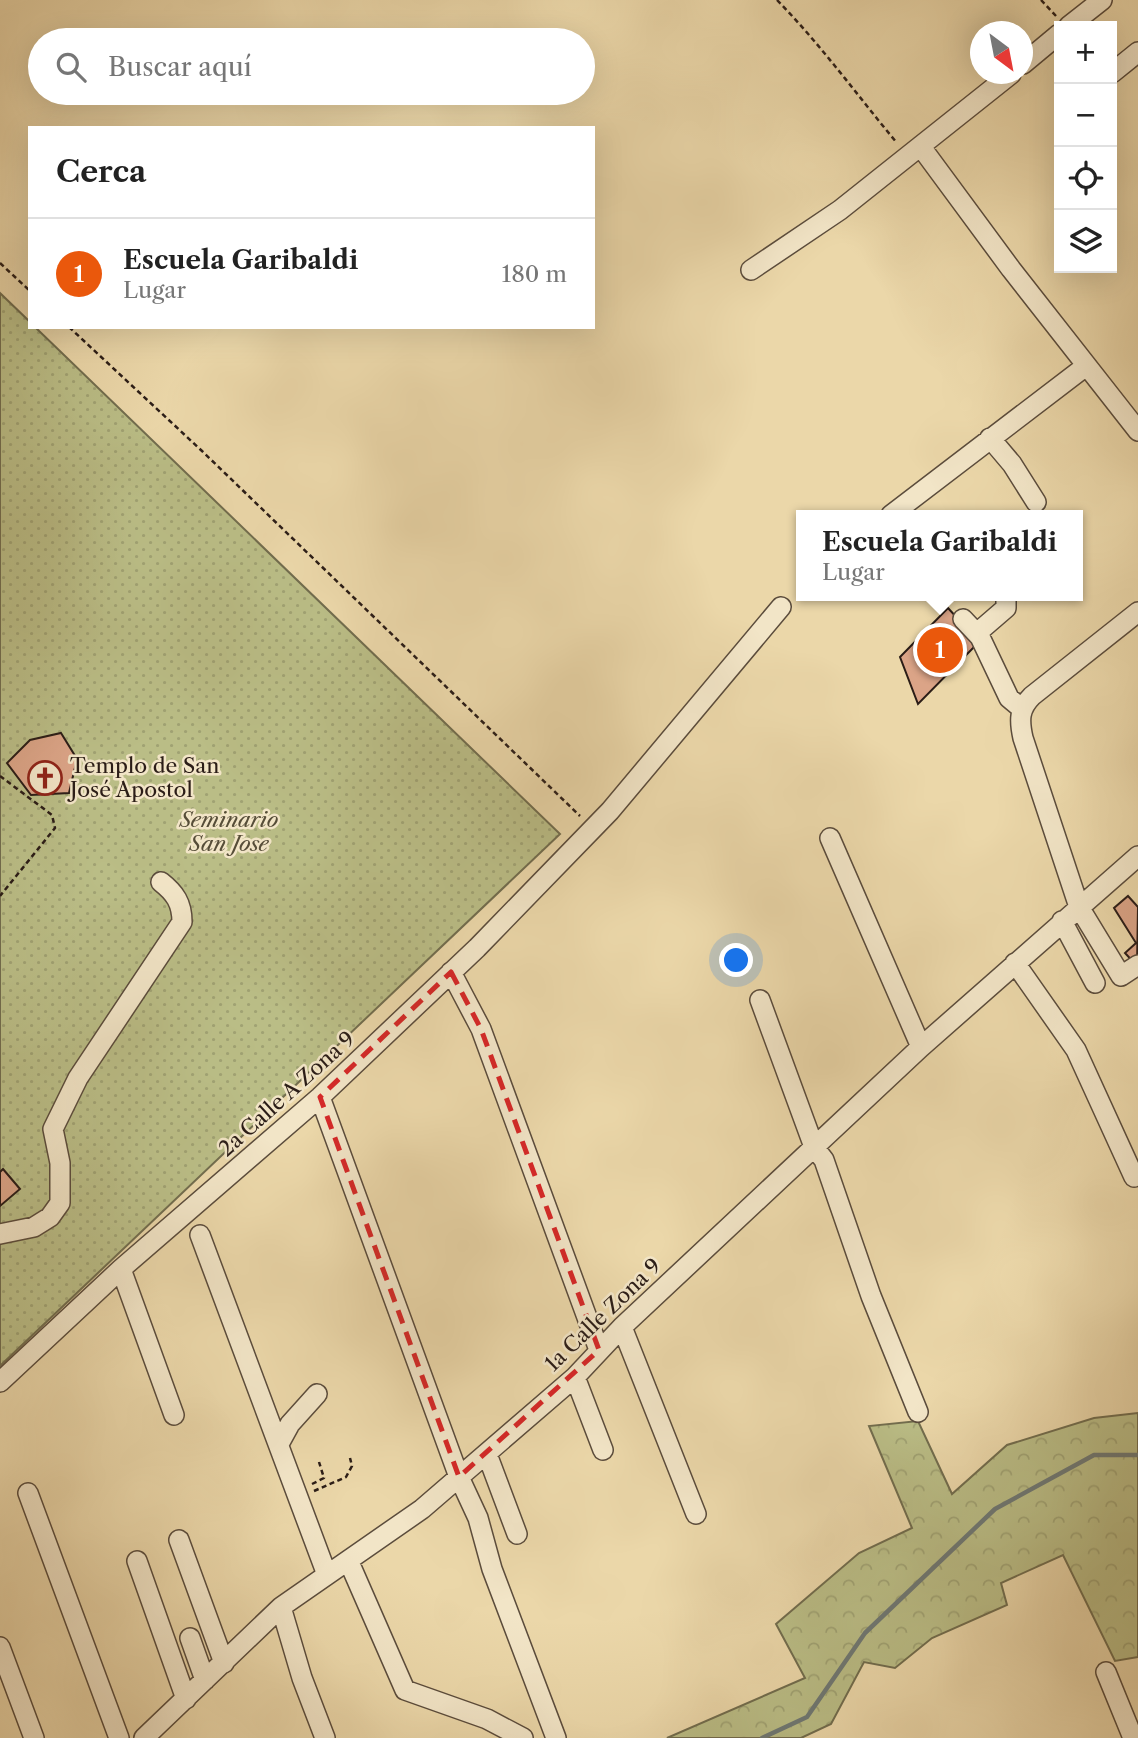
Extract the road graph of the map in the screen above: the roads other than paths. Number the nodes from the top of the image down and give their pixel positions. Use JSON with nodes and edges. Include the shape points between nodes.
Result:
{"nodes":[{"id":1,"x":1102,"y":0,"type":"edge"},
{"id":2,"x":1070,"y":21,"type":"edge"},
{"id":3,"x":1054,"y":34,"type":"edge"},
{"id":4,"x":1138,"y":52,"type":"edge"},
{"id":5,"x":1033,"y":54,"type":"edge"},
{"id":6,"x":1117,"y":69,"type":"edge"},
{"id":7,"x":999,"y":84,"type":"edge"},
{"id":8,"x":915,"y":152,"type":"junction"},
{"id":9,"x":751,"y":270,"type":"dead end"},
{"id":10,"x":1086,"y":366,"type":"junction"},
{"id":11,"x":1138,"y":431,"type":"edge"},
{"id":12,"x":990,"y":438,"type":"junction"},
{"id":13,"x":1036,"y":502,"type":"dead end"},
{"id":14,"x":897,"y":510,"type":"edge"},
{"id":15,"x":1006,"y":601,"type":"edge"},
{"id":16,"x":781,"y":607,"type":"dead end"},
{"id":17,"x":1138,"y":612,"type":"edge"},
{"id":18,"x":1021,"y":709,"type":"junction"},
{"id":19,"x":830,"y":838,"type":"dead end"},
{"id":20,"x":1138,"y":856,"type":"edge"},
{"id":21,"x":161,"y":882,"type":"dead end"},
{"id":22,"x":1079,"y":907,"type":"junction"},
{"id":23,"x":1062,"y":921,"type":"junction"},
{"id":24,"x":1015,"y":963,"type":"junction"},
{"id":25,"x":1138,"y":965,"type":"edge"},
{"id":26,"x":451,"y":972,"type":"junction"},
{"id":27,"x":1095,"y":983,"type":"dead end"},
{"id":28,"x":760,"y":1000,"type":"dead end"},
{"id":29,"x":920,"y":1047,"type":"junction"},
{"id":30,"x":320,"y":1097,"type":"junction"},
{"id":31,"x":814,"y":1147,"type":"junction"},
{"id":32,"x":1134,"y":1177,"type":"dead end"},
{"id":33,"x":0,"y":1234,"type":"edge"},
{"id":34,"x":200,"y":1235,"type":"dead end"},
{"id":35,"x":121,"y":1269,"type":"junction"},
{"id":36,"x":622,"y":1327,"type":"junction"},
{"id":37,"x":599,"y":1350,"type":"junction"},
{"id":38,"x":575,"y":1377,"type":"junction"},
{"id":39,"x":0,"y":1382,"type":"edge"},
{"id":40,"x":317,"y":1394,"type":"dead end"},
{"id":41,"x":918,"y":1412,"type":"dead end"},
{"id":42,"x":174,"y":1415,"type":"dead end"},
{"id":43,"x":279,"y":1444,"type":"junction"},
{"id":44,"x":603,"y":1451,"type":"dead end"},
{"id":45,"x":487,"y":1454,"type":"junction"},
{"id":46,"x":459,"y":1478,"type":"junction"},
{"id":47,"x":28,"y":1493,"type":"dead end"},
{"id":48,"x":696,"y":1514,"type":"dead end"},
{"id":49,"x":517,"y":1534,"type":"dead end"},
{"id":50,"x":179,"y":1540,"type":"dead end"},
{"id":51,"x":137,"y":1562,"type":"dead end"},
{"id":52,"x":349,"y":1562,"type":"junction"},
{"id":53,"x":327,"y":1575,"type":"junction"},
{"id":54,"x":281,"y":1607,"type":"junction"},
{"id":55,"x":190,"y":1638,"type":"dead end"},
{"id":56,"x":0,"y":1647,"type":"edge"},
{"id":57,"x":224,"y":1663,"type":"junction"},
{"id":58,"x":1106,"y":1672,"type":"dead end"},
{"id":59,"x":205,"y":1681,"type":"junction"},
{"id":60,"x":186,"y":1699,"type":"junction"},
{"id":61,"x":1132,"y":1736,"type":"edge"},
{"id":62,"x":34,"y":1738,"type":"edge"},
{"id":63,"x":119,"y":1738,"type":"edge"},
{"id":64,"x":144,"y":1738,"type":"edge"},
{"id":65,"x":325,"y":1738,"type":"edge"},
{"id":66,"x":523,"y":1738,"type":"edge"},
{"id":67,"x":556,"y":1738,"type":"edge"}],
"edges":[{"from":1,"to":2,"type":"street"},
{"from":3,"to":5,"type":"street"},
{"from":4,"to":6,"type":"street"},
{"from":7,"to":8,"type":"street"},
{"from":8,"to":9,"type":"street","via":[[815,229]]},
{"from":8,"to":10,"type":"street"},
{"from":10,"to":11,"type":"street"},
{"from":10,"to":12,"type":"street"},
{"from":12,"to":13,"type":"street"},
{"from":12,"to":14,"type":"street"},
{"from":15,"to":18,"type":"street","via":[[1006,608],[970,626],[1009,698]]},
{"from":16,"to":26,"type":"street","name":"2a Calle A Zona 9","via":[[610,811]]},
{"from":17,"to":18,"type":"street"},
{"from":18,"to":22,"type":"street","via":[[1023,738]]},
{"from":19,"to":29,"type":"street"},
{"from":20,"to":22,"type":"street","name":"1a Calle Zona 9"},
{"from":21,"to":33,"type":"street","via":[[175,893],[182,922],[78,1078],[53,1129],[61,1163],[60,1203],[50,1217],[34,1227]]},
{"from":22,"to":23,"type":"street","name":"1a Calle Zona 9"},
{"from":22,"to":25,"type":"street","via":[[1121,976]]},
{"from":23,"to":24,"type":"street","name":"1a Calle Zona 9"},
{"from":23,"to":27,"type":"street"},
{"from":24,"to":29,"type":"street","name":"1a Calle Zona 9"},
{"from":24,"to":32,"type":"street","via":[[1076,1050]]},
{"from":26,"to":30,"type":"street","name":"2a Calle A Zona 9"},
{"from":26,"to":37,"type":"street","via":[[501,1078]]},
{"from":28,"to":31,"type":"street"},
{"from":29,"to":31,"type":"street","name":"1a Calle Zona 9"},
{"from":30,"to":35,"type":"street","name":"2a Calle A Zona 9"},
{"from":30,"to":46,"type":"street"},
{"from":31,"to":36,"type":"street","name":"1a Calle Zona 9"},
{"from":31,"to":41,"type":"street","via":[[824,1160]]},
{"from":34,"to":43,"type":"street"},
{"from":35,"to":39,"type":"street","name":"2a Calle A Zona 9"},
{"from":35,"to":42,"type":"street"},
{"from":36,"to":37,"type":"street","name":"1a Calle Zona 9"},
{"from":36,"to":48,"type":"street"},
{"from":37,"to":38,"type":"street","name":"1a Calle Zona 9"},
{"from":38,"to":44,"type":"street"},
{"from":38,"to":45,"type":"street","name":"1a Calle Zona 9"},
{"from":40,"to":43,"type":"street"},
{"from":43,"to":53,"type":"street"},
{"from":45,"to":46,"type":"street","name":"1a Calle Zona 9"},
{"from":45,"to":49,"type":"street"},
{"from":46,"to":52,"type":"street","name":"1a Calle Zona 9"},
{"from":46,"to":67,"type":"street","via":[[478,1518],[492,1569]]},
{"from":47,"to":63,"type":"street"},
{"from":50,"to":57,"type":"street"},
{"from":51,"to":60,"type":"street"},
{"from":52,"to":53,"type":"street","name":"1a Calle Zona 9"},
{"from":52,"to":66,"type":"street","via":[[405,1690],[487,1719]]},
{"from":53,"to":54,"type":"street","name":"1a Calle Zona 9"},
{"from":54,"to":57,"type":"street","name":"1a Calle Zona 9"},
{"from":54,"to":65,"type":"street"},
{"from":55,"to":59,"type":"street"},
{"from":56,"to":62,"type":"street"},
{"from":57,"to":59,"type":"street","name":"1a Calle Zona 9"},
{"from":58,"to":61,"type":"street"},
{"from":59,"to":60,"type":"street","name":"1a Calle Zona 9"},
{"from":60,"to":64,"type":"street","name":"1a Calle Zona 9"}]}
